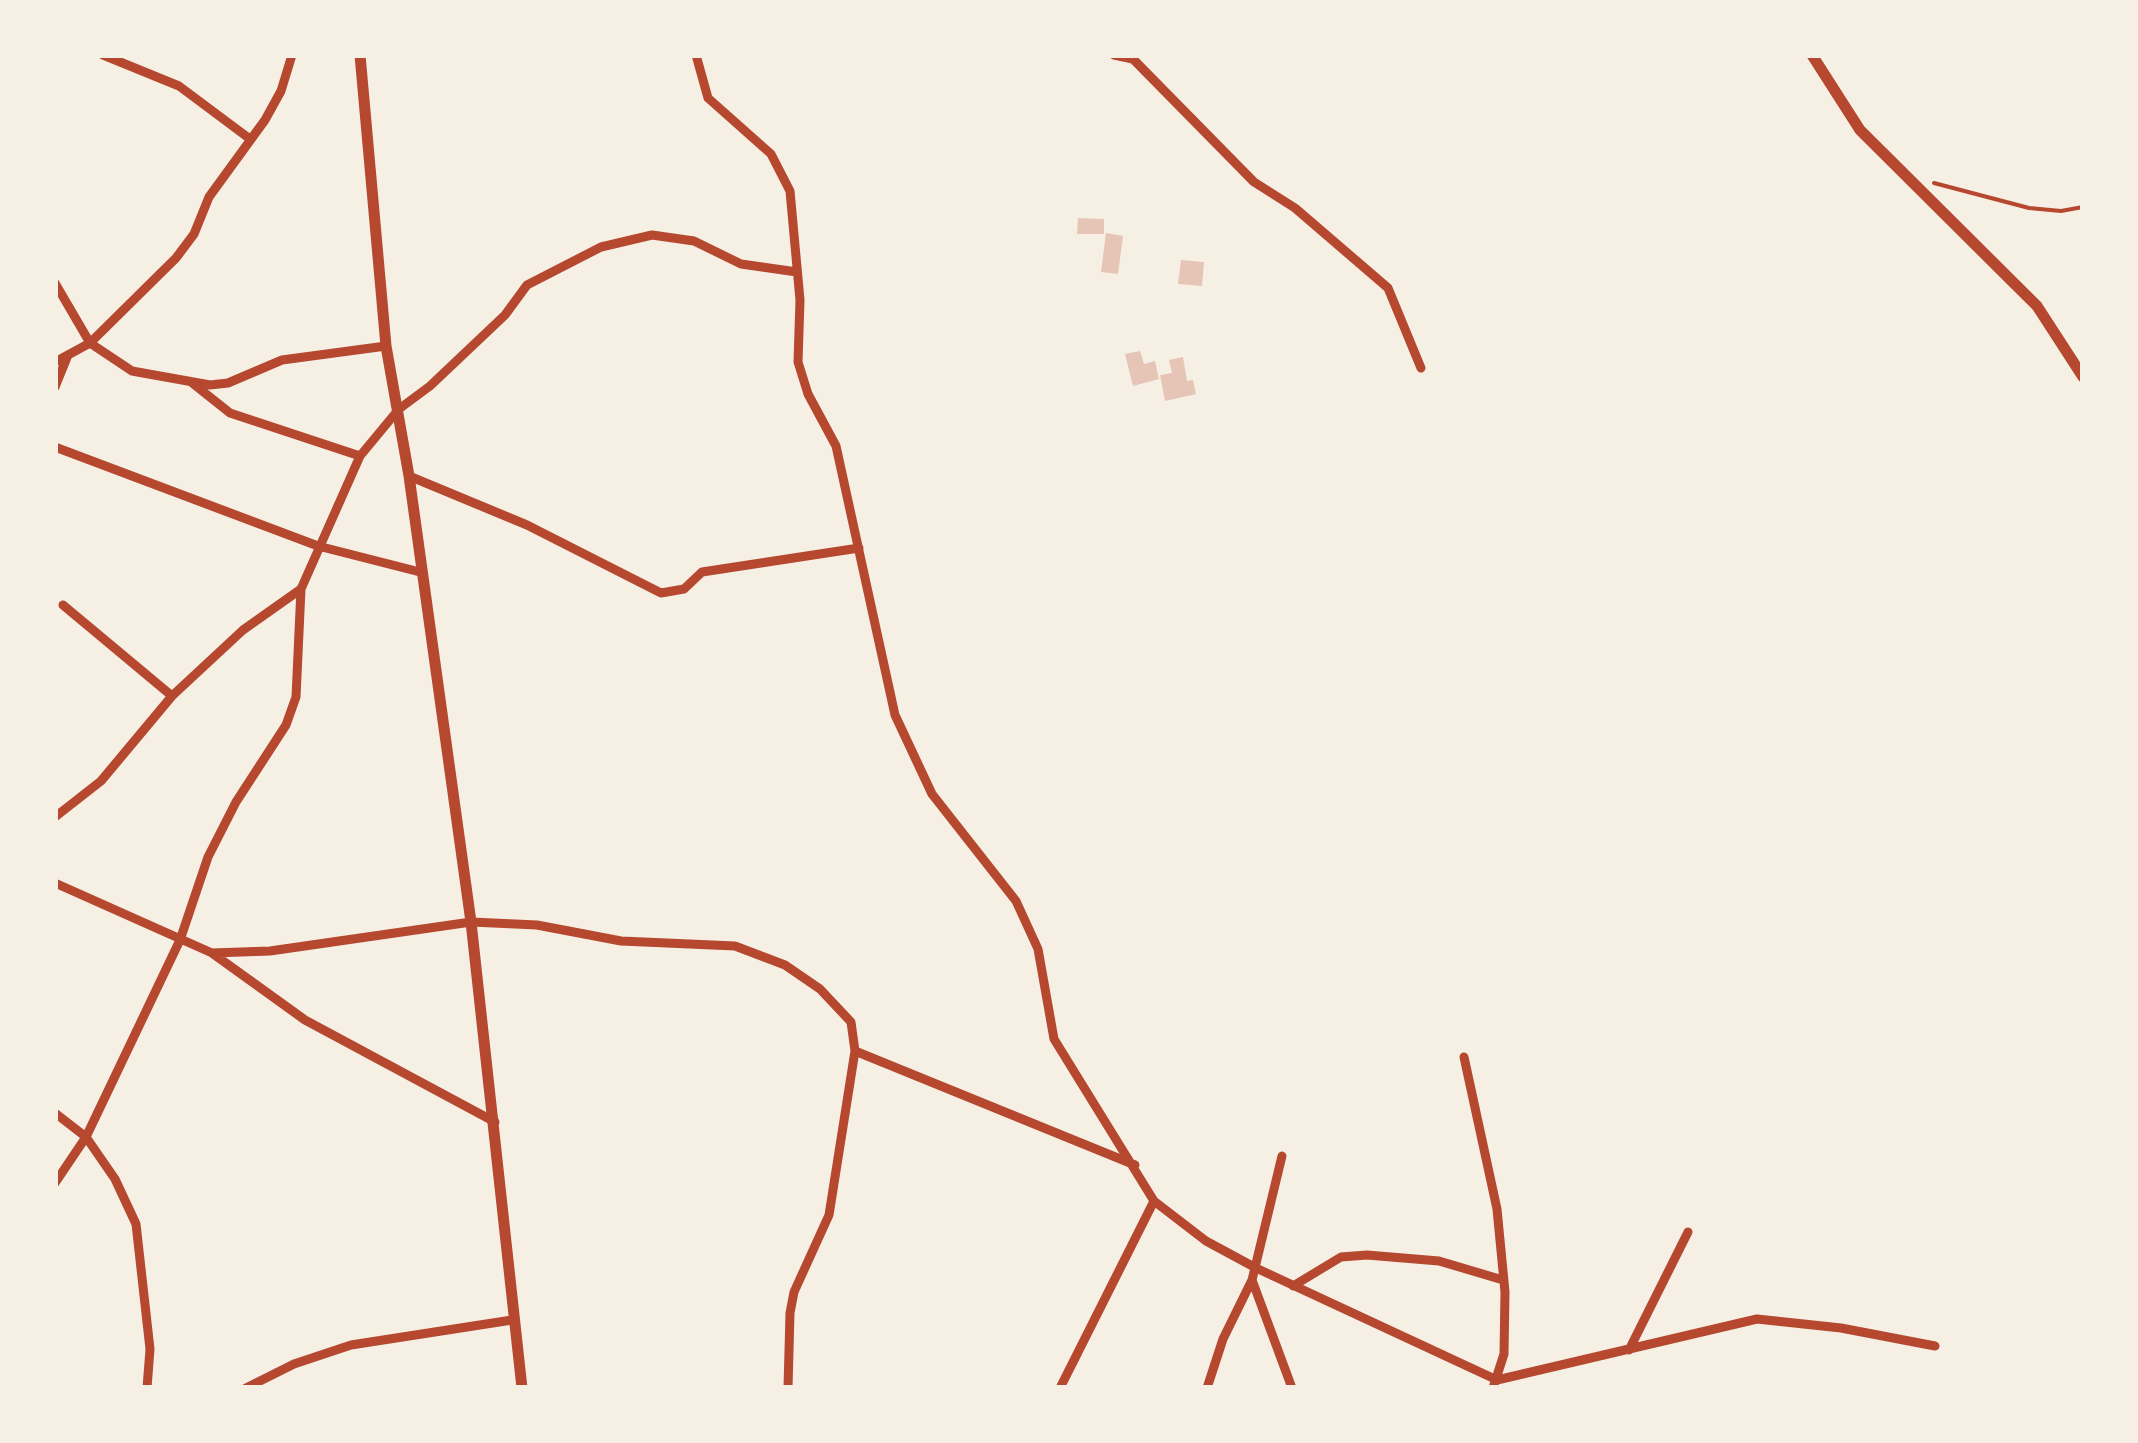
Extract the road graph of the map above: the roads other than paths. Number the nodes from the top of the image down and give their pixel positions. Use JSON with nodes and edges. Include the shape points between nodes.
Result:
{"nodes":[{"id":1,"x":102,"y":55,"type":"edge"},
{"id":2,"x":292,"y":55,"type":"edge"},
{"id":3,"x":360,"y":55,"type":"edge"},
{"id":4,"x":696,"y":55,"type":"edge"},
{"id":5,"x":1114,"y":55,"type":"edge"},
{"id":6,"x":1812,"y":55,"type":"edge"},
{"id":7,"x":250,"y":139,"type":"junction"},
{"id":8,"x":798,"y":272,"type":"junction"},
{"id":9,"x":55,"y":282,"type":"edge"},
{"id":10,"x":90,"y":343,"type":"junction"},
{"id":11,"x":386,"y":346,"type":"junction"},
{"id":12,"x":68,"y":355,"type":"junction"},
{"id":13,"x":55,"y":362,"type":"edge"},
{"id":14,"x":1422,"y":368,"type":"dead end"},
{"id":15,"x":2083,"y":377,"type":"edge"},
{"id":16,"x":190,"y":382,"type":"junction"},
{"id":17,"x":55,"y":387,"type":"edge"},
{"id":18,"x":399,"y":409,"type":"junction"},
{"id":19,"x":55,"y":447,"type":"edge"},
{"id":20,"x":360,"y":456,"type":"junction"},
{"id":21,"x":409,"y":476,"type":"junction"},
{"id":22,"x":318,"y":546,"type":"junction"},
{"id":23,"x":859,"y":548,"type":"junction"},
{"id":24,"x":420,"y":572,"type":"junction"},
{"id":25,"x":302,"y":589,"type":"junction"},
{"id":26,"x":63,"y":606,"type":"dead end"},
{"id":27,"x":172,"y":696,"type":"junction"},
{"id":28,"x":55,"y":817,"type":"edge"},
{"id":29,"x":55,"y":882,"type":"edge"},
{"id":30,"x":471,"y":922,"type":"junction"},
{"id":31,"x":180,"y":940,"type":"junction"},
{"id":32,"x":212,"y":953,"type":"junction"},
{"id":33,"x":855,"y":1051,"type":"junction"},
{"id":34,"x":1464,"y":1057,"type":"dead end"},
{"id":35,"x":55,"y":1113,"type":"edge"},
{"id":36,"x":495,"y":1122,"type":"junction"},
{"id":37,"x":86,"y":1137,"type":"junction"},
{"id":38,"x":1282,"y":1156,"type":"dead end"},
{"id":39,"x":1135,"y":1166,"type":"junction"},
{"id":40,"x":55,"y":1183,"type":"edge"},
{"id":41,"x":1154,"y":1201,"type":"junction"},
{"id":42,"x":1688,"y":1232,"type":"dead end"},
{"id":43,"x":1256,"y":1268,"type":"junction"},
{"id":44,"x":1252,"y":1280,"type":"junction"},
{"id":45,"x":1503,"y":1280,"type":"junction"},
{"id":46,"x":1293,"y":1286,"type":"junction"},
{"id":47,"x":512,"y":1320,"type":"junction"},
{"id":48,"x":1935,"y":1346,"type":"dead end"},
{"id":49,"x":1630,"y":1350,"type":"junction"},
{"id":50,"x":1495,"y":1384,"type":"edge"},
{"id":51,"x":147,"y":1388,"type":"edge"},
{"id":52,"x":246,"y":1388,"type":"edge"},
{"id":53,"x":522,"y":1388,"type":"edge"},
{"id":54,"x":788,"y":1388,"type":"edge"},
{"id":55,"x":1060,"y":1388,"type":"edge"},
{"id":56,"x":1208,"y":1388,"type":"edge"},
{"id":57,"x":1292,"y":1388,"type":"edge"}],
"edges":[{"from":1,"to":7,"type":"street","via":[[179,86]]},
{"from":2,"to":7,"type":"street","via":[[281,91]]},
{"from":3,"to":11,"type":"street"},
{"from":4,"to":8,"type":"street","via":[[708,98],[771,154],[790,192]]},
{"from":5,"to":14,"type":"street","via":[[1133,59],[1254,182],[1295,208],[1388,288]]},
{"from":6,"to":15,"type":"street","via":[[1860,130],[2038,306]]},
{"from":7,"to":10,"type":"street","via":[[208,197],[176,258]]},
{"from":8,"to":18,"type":"street","via":[[742,264],[694,241],[652,235],[600,246],[526,285],[505,315]]},
{"from":8,"to":23,"type":"street","via":[[798,362],[836,446]]},
{"from":9,"to":10,"type":"street"},
{"from":10,"to":12,"type":"street"},
{"from":10,"to":16,"type":"street","via":[[132,371]]},
{"from":11,"to":16,"type":"street","via":[[282,360],[228,382]]},
{"from":11,"to":18,"type":"street"},
{"from":12,"to":13,"type":"street"},
{"from":12,"to":17,"type":"street"},
{"from":16,"to":20,"type":"street","via":[[230,413]]},
{"from":18,"to":20,"type":"street"},
{"from":18,"to":21,"type":"street"},
{"from":19,"to":22,"type":"street"},
{"from":20,"to":22,"type":"street"},
{"from":21,"to":23,"type":"street","via":[[662,593],[684,589],[702,572]]},
{"from":21,"to":24,"type":"street"},
{"from":22,"to":24,"type":"street"},
{"from":22,"to":25,"type":"street"},
{"from":23,"to":39,"type":"street","via":[[895,715],[932,794],[1016,902],[1038,950],[1054,1040]]},
{"from":24,"to":30,"type":"street"},
{"from":25,"to":27,"type":"street","via":[[243,630]]},
{"from":25,"to":31,"type":"street","via":[[296,697],[286,726],[208,857]]},
{"from":26,"to":27,"type":"street"},
{"from":27,"to":28,"type":"street","via":[[101,782]]},
{"from":29,"to":31,"type":"street"},
{"from":30,"to":32,"type":"street"},
{"from":30,"to":33,"type":"street","via":[[538,925],[621,942],[735,946],[785,965],[820,990],[851,1022]]},
{"from":30,"to":36,"type":"street"},
{"from":31,"to":32,"type":"street"},
{"from":31,"to":37,"type":"street"},
{"from":32,"to":36,"type":"street","via":[[305,1020]]},
{"from":33,"to":39,"type":"street"},
{"from":33,"to":54,"type":"street","via":[[830,1215],[794,1292]]},
{"from":34,"to":45,"type":"street","via":[[1496,1210]]},
{"from":35,"to":37,"type":"street"},
{"from":36,"to":47,"type":"street"},
{"from":37,"to":40,"type":"street"},
{"from":37,"to":51,"type":"street","via":[[136,1224],[150,1350]]},
{"from":38,"to":43,"type":"street"},
{"from":39,"to":41,"type":"street"},
{"from":41,"to":43,"type":"street"},
{"from":41,"to":55,"type":"street"},
{"from":42,"to":49,"type":"street"},
{"from":43,"to":44,"type":"street"},
{"from":43,"to":46,"type":"street"},
{"from":44,"to":56,"type":"street"},
{"from":44,"to":57,"type":"street"},
{"from":45,"to":46,"type":"street","via":[[1439,1260],[1366,1254],[1342,1257]]},
{"from":45,"to":50,"type":"street","via":[[1504,1354]]},
{"from":46,"to":50,"type":"street"},
{"from":47,"to":52,"type":"street","via":[[351,1345]]},
{"from":47,"to":53,"type":"street"},
{"from":48,"to":49,"type":"street","via":[[1757,1319]]},
{"from":49,"to":50,"type":"street"}]}
